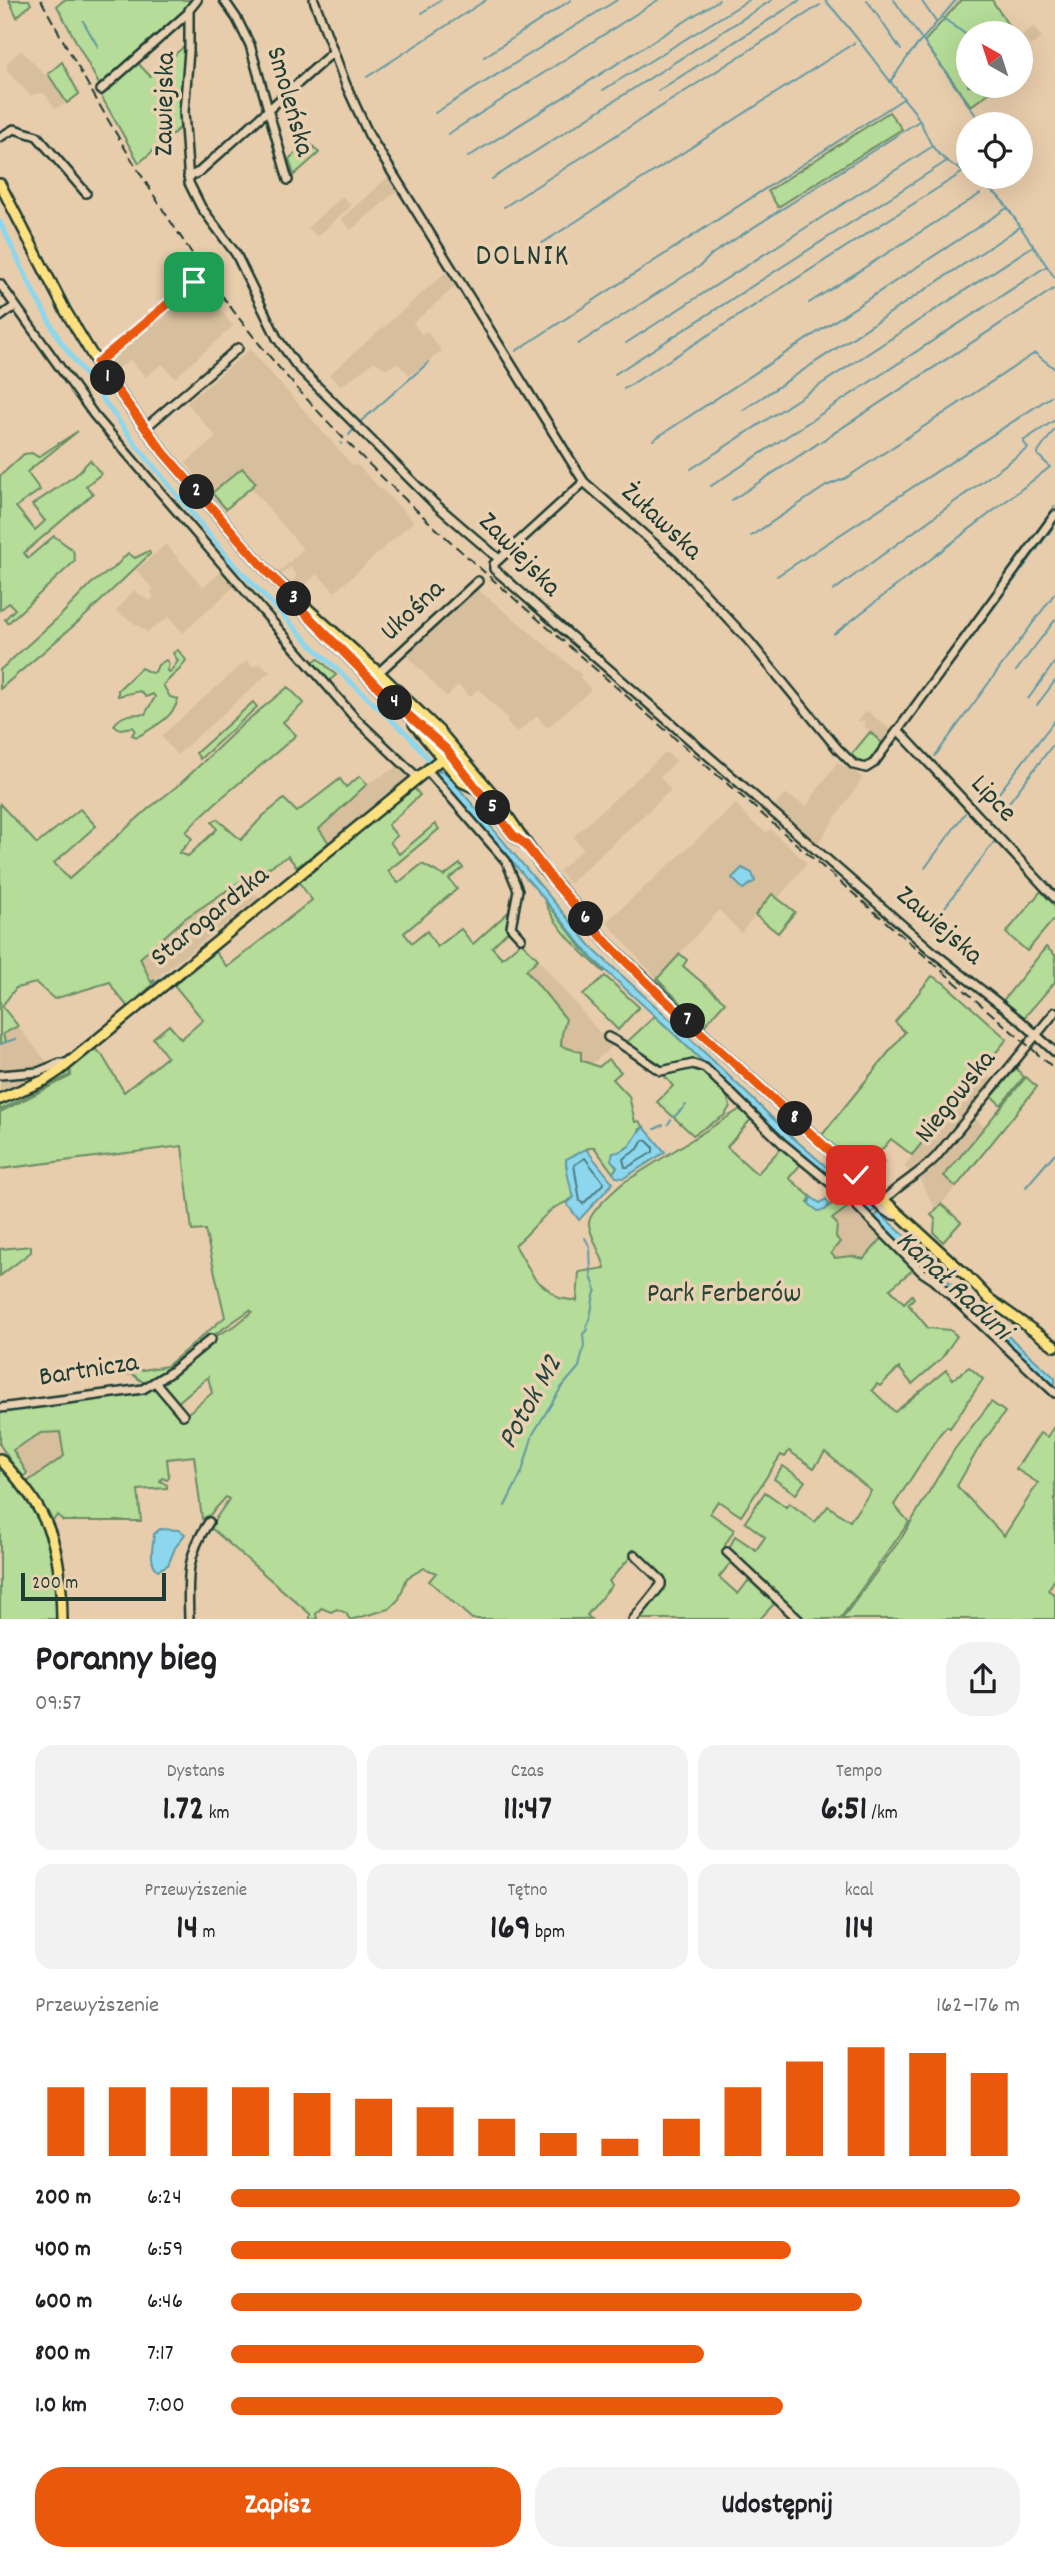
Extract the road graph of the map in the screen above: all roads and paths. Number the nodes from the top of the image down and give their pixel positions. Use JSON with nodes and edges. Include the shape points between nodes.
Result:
{"nodes":[{"id":1,"x":197,"y":0,"type":"edge"},
{"id":2,"x":224,"y":0,"type":"edge"},
{"id":3,"x":314,"y":0,"type":"edge"},
{"id":4,"x":188,"y":13,"type":"junction"},
{"id":5,"x":333,"y":52,"type":"junction"},
{"id":6,"x":101,"y":90,"type":"dead end"},
{"id":7,"x":268,"y":111,"type":"junction"},
{"id":8,"x":0,"y":137,"type":"edge"},
{"id":9,"x":188,"y":177,"type":"junction"},
{"id":10,"x":288,"y":180,"type":"dead end"},
{"id":11,"x":0,"y":184,"type":"edge"},
{"id":12,"x":86,"y":193,"type":"dead end"},
{"id":13,"x":194,"y":282,"type":"dead end"},
{"id":14,"x":0,"y":284,"type":"edge"},
{"id":15,"x":15,"y":306,"type":"junction"},
{"id":16,"x":0,"y":317,"type":"edge"},
{"id":17,"x":238,"y":348,"type":"dead end"},
{"id":18,"x":97,"y":363,"type":"junction"},
{"id":19,"x":145,"y":428,"type":"junction"},
{"id":20,"x":584,"y":482,"type":"junction"},
{"id":21,"x":1055,"y":514,"type":"edge"},
{"id":22,"x":499,"y":559,"type":"junction"},
{"id":23,"x":478,"y":581,"type":"dead end"},
{"id":24,"x":294,"y":598,"type":"junction"},
{"id":25,"x":379,"y":673,"type":"junction"},
{"id":26,"x":366,"y":674,"type":"junction"},
{"id":27,"x":379,"y":687,"type":"junction"},
{"id":28,"x":412,"y":705,"type":"junction"},
{"id":29,"x":414,"y":719,"type":"junction"},
{"id":30,"x":898,"y":730,"type":"junction"},
{"id":31,"x":442,"y":758,"type":"junction"},
{"id":32,"x":427,"y":770,"type":"junction"},
{"id":33,"x":418,"y":778,"type":"junction"},
{"id":34,"x":479,"y":790,"type":"junction"},
{"id":35,"x":492,"y":793,"type":"junction"},
{"id":36,"x":525,"y":844,"type":"junction"},
{"id":37,"x":1055,"y":898,"type":"edge"},
{"id":38,"x":521,"y":938,"type":"dead end"},
{"id":39,"x":1055,"y":1013,"type":"edge"},
{"id":40,"x":1036,"y":1035,"type":"junction"},
{"id":41,"x":608,"y":1037,"type":"dead end"},
{"id":42,"x":1055,"y":1052,"type":"edge"},
{"id":43,"x":69,"y":1063,"type":"junction"},
{"id":44,"x":0,"y":1075,"type":"edge"},
{"id":45,"x":0,"y":1099,"type":"edge"},
{"id":46,"x":877,"y":1211,"type":"junction"},
{"id":47,"x":967,"y":1276,"type":"junction"},
{"id":48,"x":211,"y":1339,"type":"dead end"},
{"id":49,"x":1055,"y":1339,"type":"edge"},
{"id":50,"x":1055,"y":1346,"type":"edge"},
{"id":51,"x":156,"y":1383,"type":"junction"},
{"id":52,"x":1055,"y":1393,"type":"edge"},
{"id":53,"x":0,"y":1408,"type":"edge"},
{"id":54,"x":184,"y":1415,"type":"dead end"},
{"id":55,"x":0,"y":1459,"type":"edge"},
{"id":56,"x":209,"y":1522,"type":"dead end"},
{"id":57,"x":727,"y":1552,"type":"dead end"},
{"id":58,"x":635,"y":1555,"type":"dead end"},
{"id":59,"x":62,"y":1619,"type":"edge"},
{"id":60,"x":189,"y":1619,"type":"edge"},
{"id":61,"x":633,"y":1619,"type":"edge"},
{"id":62,"x":799,"y":1619,"type":"edge"}],
"edges":[{"from":1,"to":4,"type":"street","name":"Zawiejska"},
{"from":2,"to":7,"type":"street","name":"Smoleńska","via":[[247,36]]},
{"from":3,"to":5,"type":"street","name":"Żuławska"},
{"from":4,"to":6,"type":"street"},
{"from":4,"to":9,"type":"street","name":"Zawiejska","via":[[184,112]]},
{"from":5,"to":7,"type":"street"},
{"from":5,"to":20,"type":"street","name":"Żuławska","via":[[369,135]]},
{"from":7,"to":9,"type":"street"},
{"from":7,"to":10,"type":"street","name":"Smoleńska"},
{"from":8,"to":12,"type":"street","via":[[14,129],[37,136]]},
{"from":9,"to":22,"type":"street","name":"Zawiejska","via":[[197,200],[231,246],[277,338],[296,365],[434,503]]},
{"from":11,"to":18,"type":"main road"},
{"from":13,"to":18,"type":"street"},
{"from":14,"to":15,"type":"street"},
{"from":15,"to":16,"type":"street"},
{"from":15,"to":33,"type":"street","via":[[94,415],[355,718]]},
{"from":17,"to":19,"type":"street"},
{"from":18,"to":19,"type":"main road"},
{"from":19,"to":24,"type":"main road"},
{"from":20,"to":22,"type":"street"},
{"from":20,"to":30,"type":"street","name":"Żuławska","via":[[674,561],[750,641],[855,765],[871,766]]},
{"from":21,"to":30,"type":"street","name":"Żuławska"},
{"from":22,"to":40,"type":"street","name":"Zawiejska","via":[[493,567],[503,577],[932,951]]},
{"from":23,"to":25,"type":"street","name":"Ukośna"},
{"from":24,"to":25,"type":"main road"},
{"from":24,"to":26,"type":"main road"},
{"from":25,"to":26,"type":"street","name":"Ukośna"},
{"from":25,"to":27,"type":"street","name":"Ukośna"},
{"from":25,"to":28,"type":"main road"},
{"from":26,"to":27,"type":"main road"},
{"from":27,"to":29,"type":"main road"},
{"from":28,"to":29,"type":"main road"},
{"from":28,"to":35,"type":"main road"},
{"from":29,"to":31,"type":"main road"},
{"from":29,"to":34,"type":"main road"},
{"from":30,"to":37,"type":"street","name":"Lipce"},
{"from":31,"to":32,"type":"main road","name":"Starogardzka"},
{"from":31,"to":34,"type":"main road","via":[[465,784]]},
{"from":32,"to":33,"type":"main road","name":"Starogardzka"},
{"from":32,"to":38,"type":"street","via":[[506,861],[519,890],[511,928]]},
{"from":33,"to":43,"type":"main road","name":"Starogardzka"},
{"from":34,"to":35,"type":"main road"},
{"from":34,"to":36,"type":"main road"},
{"from":35,"to":36,"type":"main road"},
{"from":36,"to":46,"type":"main road","via":[[609,945],[867,1185]]},
{"from":39,"to":40,"type":"street","name":"Niegowska"},
{"from":40,"to":42,"type":"street","name":"Zawiejska"},
{"from":40,"to":46,"type":"street","name":"Niegowska","via":[[931,1163]]},
{"from":41,"to":46,"type":"street","via":[[661,1071],[702,1066],[851,1200]]},
{"from":43,"to":44,"type":"street","via":[[38,1072]]},
{"from":43,"to":45,"type":"main road","name":"Starogardzka","via":[[45,1080]]},
{"from":46,"to":47,"type":"main road","via":[[900,1216]]},
{"from":46,"to":52,"type":"street","via":[[922,1272]]},
{"from":47,"to":49,"type":"main road"},
{"from":47,"to":50,"type":"main road","via":[[989,1299]]},
{"from":48,"to":51,"type":"street","name":"Bartnicza"},
{"from":51,"to":53,"type":"street","name":"Bartnicza","via":[[143,1389]]},
{"from":51,"to":54,"type":"street"},
{"from":55,"to":59,"type":"main road","via":[[29,1492],[51,1531],[61,1577]]},
{"from":56,"to":60,"type":"street","via":[[191,1553]]},
{"from":57,"to":62,"type":"street"},
{"from":58,"to":61,"type":"street","via":[[661,1585]]}]}
